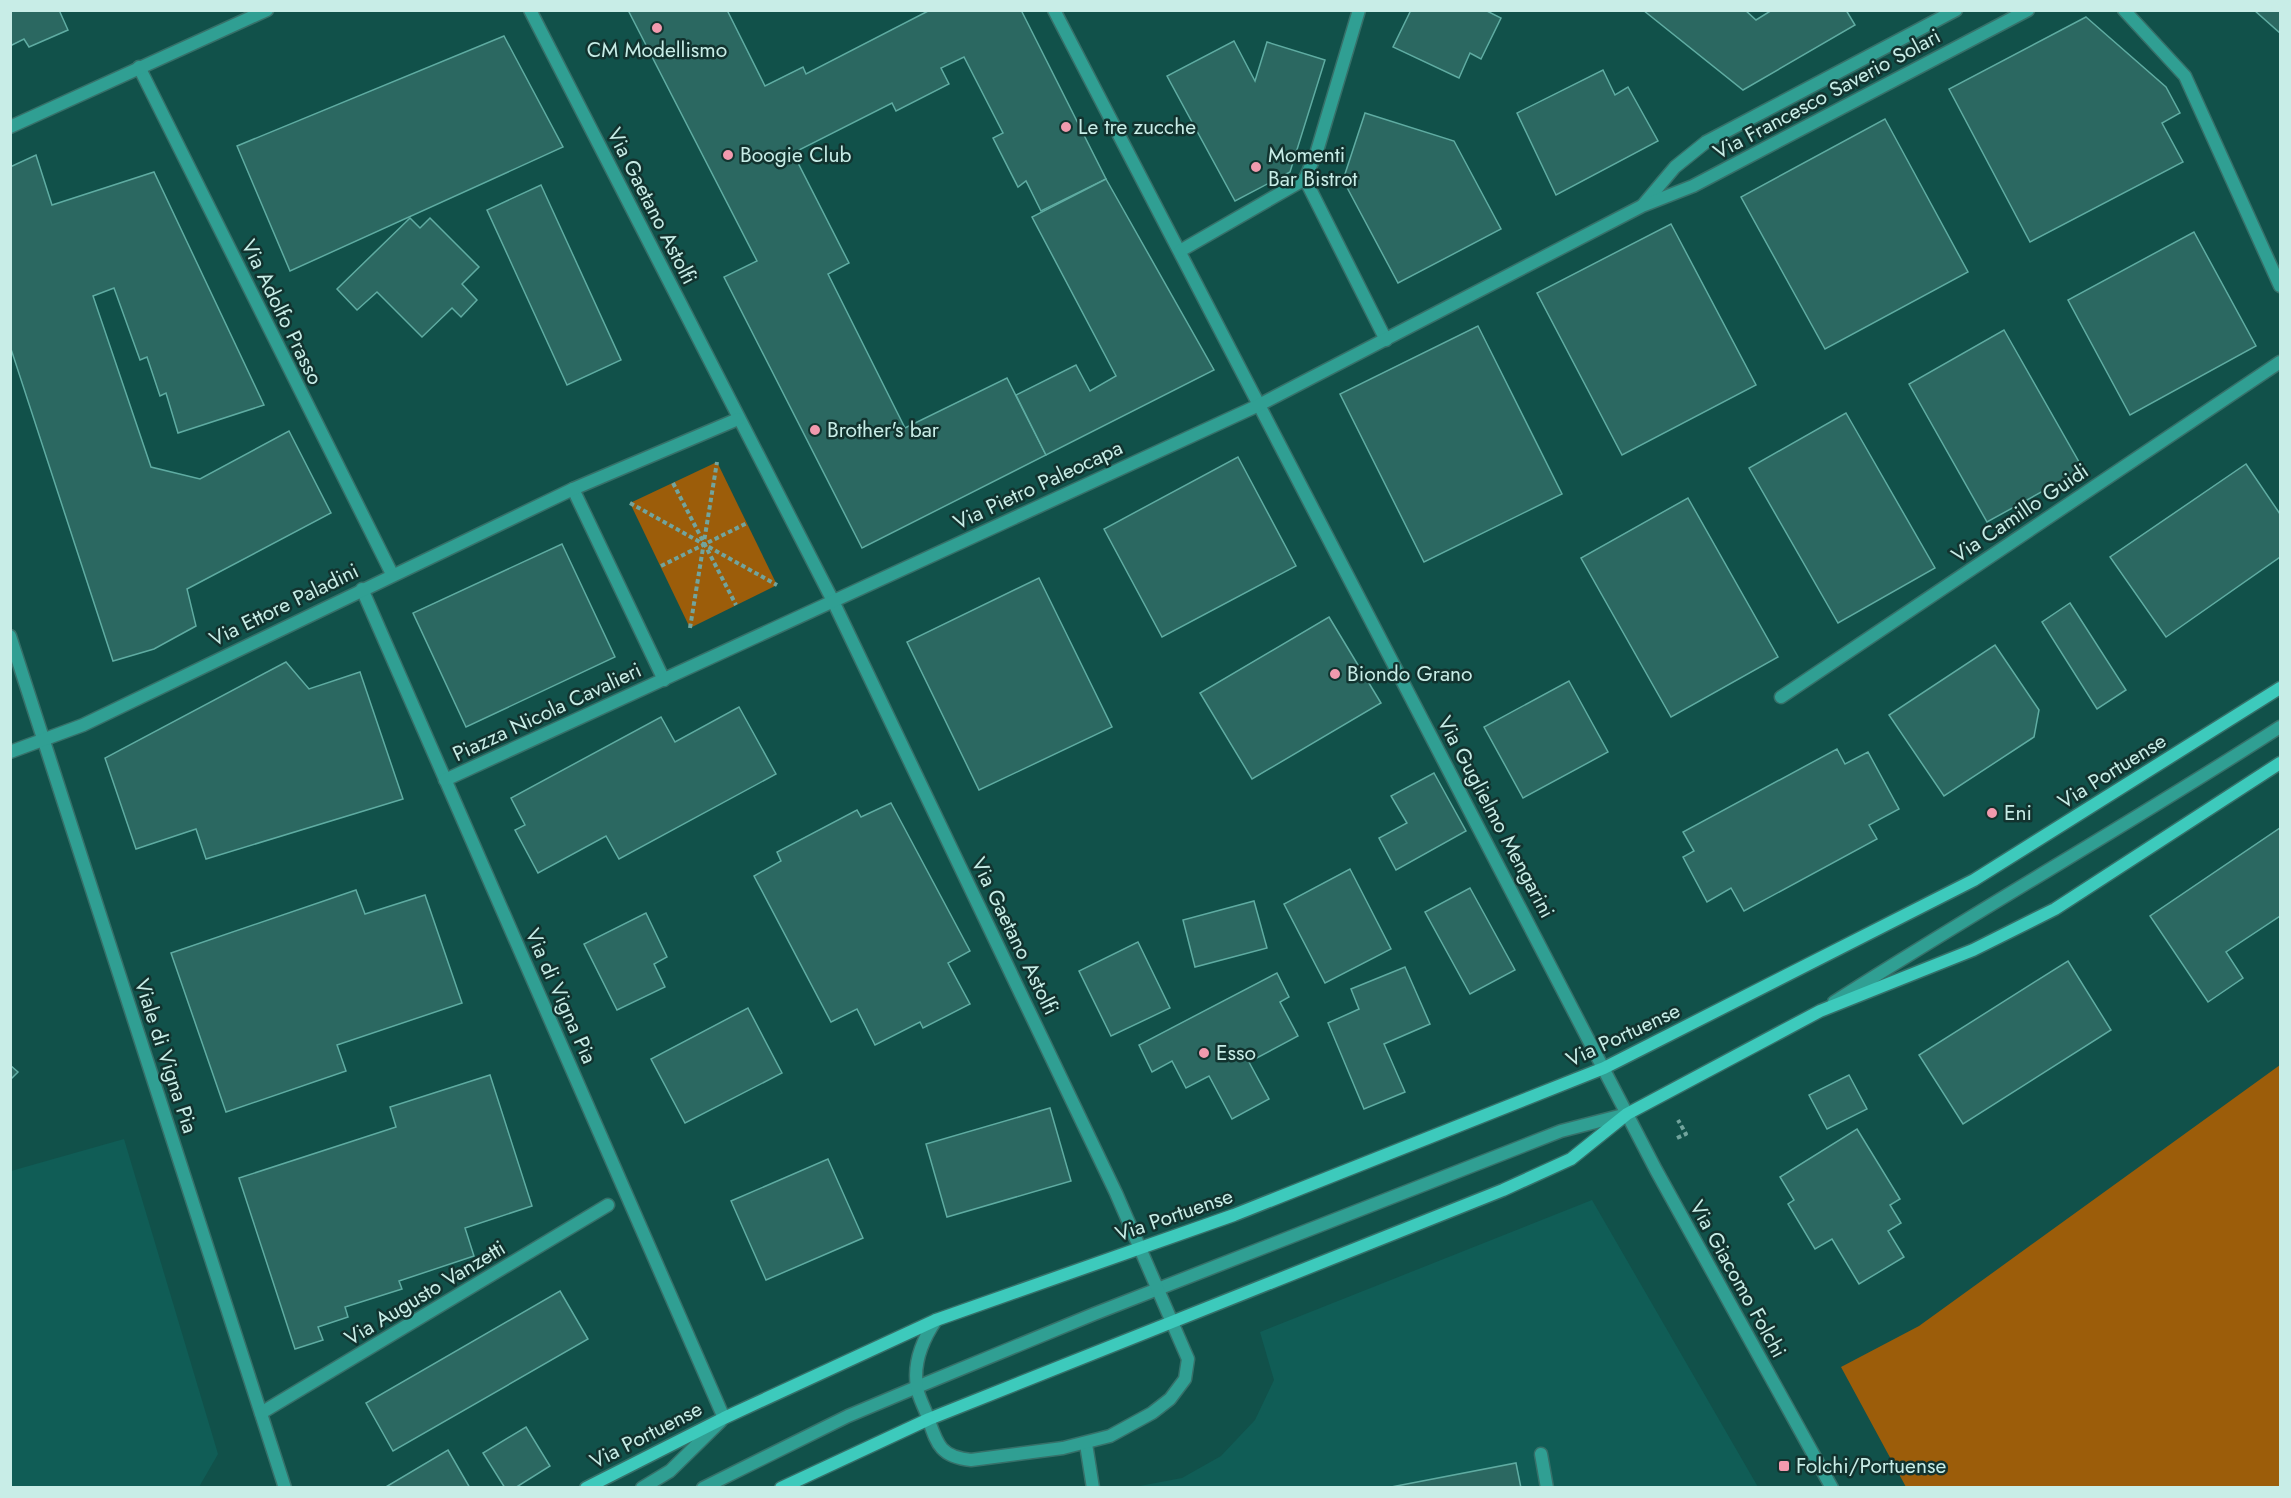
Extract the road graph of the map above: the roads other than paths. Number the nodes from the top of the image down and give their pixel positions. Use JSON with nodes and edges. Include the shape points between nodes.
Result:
{"nodes":[{"id":1,"x":267,"y":10,"type":"edge"},
{"id":2,"x":530,"y":10,"type":"edge"},
{"id":3,"x":1054,"y":10,"type":"edge"},
{"id":4,"x":1359,"y":10,"type":"edge"},
{"id":5,"x":1956,"y":10,"type":"edge"},
{"id":6,"x":2028,"y":10,"type":"edge"},
{"id":7,"x":2124,"y":10,"type":"edge"},
{"id":8,"x":139,"y":67,"type":"junction"},
{"id":9,"x":10,"y":127,"type":"edge"},
{"id":10,"x":1305,"y":179,"type":"junction"},
{"id":11,"x":1642,"y":206,"type":"junction"},
{"id":12,"x":1180,"y":251,"type":"junction"},
{"id":13,"x":2280,"y":286,"type":"edge"},
{"id":14,"x":1386,"y":340,"type":"junction"},
{"id":15,"x":2280,"y":362,"type":"edge"},
{"id":16,"x":1259,"y":405,"type":"junction"},
{"id":17,"x":738,"y":419,"type":"junction"},
{"id":18,"x":573,"y":489,"type":"junction"},
{"id":19,"x":392,"y":574,"type":"junction"},
{"id":20,"x":362,"y":589,"type":"junction"},
{"id":21,"x":833,"y":601,"type":"junction"},
{"id":22,"x":10,"y":636,"type":"edge"},
{"id":23,"x":664,"y":680,"type":"junction"},
{"id":24,"x":2280,"y":688,"type":"edge"},
{"id":25,"x":1781,"y":697,"type":"dead end"},
{"id":26,"x":2280,"y":727,"type":"edge"},
{"id":27,"x":45,"y":741,"type":"junction"},
{"id":28,"x":10,"y":752,"type":"edge"},
{"id":29,"x":2280,"y":763,"type":"edge"},
{"id":30,"x":446,"y":780,"type":"junction"},
{"id":31,"x":1820,"y":1011,"type":"junction"},
{"id":32,"x":1604,"y":1068,"type":"junction"},
{"id":33,"x":1614,"y":1088,"type":"joint"},
{"id":34,"x":1627,"y":1114,"type":"junction"},
{"id":35,"x":608,"y":1205,"type":"dead end"},
{"id":36,"x":1141,"y":1247,"type":"junction"},
{"id":37,"x":1159,"y":1288,"type":"junction"},
{"id":38,"x":936,"y":1320,"type":"junction"},
{"id":39,"x":1173,"y":1320,"type":"junction"},
{"id":40,"x":917,"y":1387,"type":"junction"},
{"id":41,"x":261,"y":1413,"type":"junction"},
{"id":42,"x":724,"y":1418,"type":"junction"},
{"id":43,"x":929,"y":1419,"type":"junction"},
{"id":44,"x":1086,"y":1444,"type":"junction"},
{"id":45,"x":1541,"y":1454,"type":"dead end"},
{"id":46,"x":285,"y":1488,"type":"edge"},
{"id":47,"x":586,"y":1488,"type":"edge"},
{"id":48,"x":642,"y":1488,"type":"edge"},
{"id":49,"x":703,"y":1488,"type":"edge"},
{"id":50,"x":781,"y":1488,"type":"edge"},
{"id":51,"x":1093,"y":1488,"type":"edge"},
{"id":52,"x":1547,"y":1488,"type":"edge"},
{"id":53,"x":1832,"y":1488,"type":"edge"}],
"edges":[{"from":1,"to":8,"type":"street"},
{"from":2,"to":17,"type":"street","name":"Via Gaetano Astolfi"},
{"from":3,"to":12,"type":"street"},
{"from":4,"to":10,"type":"street"},
{"from":5,"to":11,"type":"street","name":"Via Francesco Saverio Solari","via":[[1706,142],[1675,167]]},
{"from":6,"to":11,"type":"street","name":"Via Francesco Saverio Solari","via":[[1693,186]]},
{"from":7,"to":13,"type":"street","via":[[2185,76]]},
{"from":8,"to":9,"type":"street"},
{"from":8,"to":19,"type":"street","name":"Via Adolfo Prasso"},
{"from":10,"to":12,"type":"street"},
{"from":10,"to":14,"type":"street"},
{"from":11,"to":14,"type":"street","name":"Via Francesco Saverio Solari"},
{"from":12,"to":16,"type":"street","name":"Via Guglielmo Mengarini"},
{"from":14,"to":16,"type":"street","name":"Via Pietro Paleocapa"},
{"from":15,"to":25,"type":"street","name":"Via Camillo Guidi"},
{"from":16,"to":21,"type":"street","name":"Via Pietro Paleocapa"},
{"from":16,"to":32,"type":"street","name":"Via Guglielmo Mengarini"},
{"from":17,"to":18,"type":"street"},
{"from":17,"to":21,"type":"street"},
{"from":18,"to":19,"type":"street","name":"Via Ettore Paladini"},
{"from":18,"to":23,"type":"street","name":"Piazza Nicola Cavalieri"},
{"from":19,"to":20,"type":"street","name":"Via Ettore Paladini"},
{"from":20,"to":27,"type":"street","name":"Via Ettore Paladini"},
{"from":20,"to":30,"type":"street","name":"Via di Vigna Pia"},
{"from":21,"to":23,"type":"street","name":"Piazza Nicola Cavalieri"},
{"from":21,"to":36,"type":"street","name":"Via Gaetano Astolfi"},
{"from":22,"to":27,"type":"street","name":"Viale di Vigna Pia"},
{"from":23,"to":30,"type":"street","name":"Piazza Nicola Cavalieri"},
{"from":24,"to":32,"type":"main road","name":"Via Portuense","via":[[1974,880]]},
{"from":26,"to":31,"type":"street","via":[[2130,822],[1963,919]]},
{"from":27,"to":28,"type":"street","name":"Via Ettore Paladini"},
{"from":27,"to":41,"type":"street","name":"Viale di Vigna Pia"},
{"from":29,"to":31,"type":"main road","via":[[2055,909],[1973,950]]},
{"from":30,"to":42,"type":"street","name":"Via di Vigna Pia"},
{"from":31,"to":34,"type":"main road"},
{"from":32,"to":33,"type":"street","name":"Via Guglielmo Mengarini"},
{"from":32,"to":36,"type":"main road","name":"Via Portuense","via":[[1301,1189]]},
{"from":33,"to":34,"type":"street","name":"Via Giacomo Folchi"},
{"from":34,"to":37,"type":"street","via":[[1561,1131]]},
{"from":34,"to":39,"type":"main road","via":[[1570,1159],[1522,1181]]},
{"from":34,"to":53,"type":"street","name":"Via Giacomo Folchi"},
{"from":35,"to":41,"type":"street","name":"Via Augusto Vanzetti"},
{"from":36,"to":37,"type":"street","name":"Via Gaetano Astolfi"},
{"from":36,"to":38,"type":"main road","name":"Via Portuense"},
{"from":37,"to":39,"type":"street"},
{"from":37,"to":40,"type":"street"},
{"from":38,"to":40,"type":"street","via":[[919,1354]]},
{"from":38,"to":42,"type":"main road","name":"Via Portuense"},
{"from":39,"to":43,"type":"main road"},
{"from":39,"to":44,"type":"street","via":[[1188,1359],[1185,1379],[1178,1391],[1152,1413]]},
{"from":40,"to":43,"type":"street"},
{"from":40,"to":49,"type":"street","via":[[848,1416]]},
{"from":41,"to":46,"type":"street","name":"Viale di Vigna Pia"},
{"from":42,"to":47,"type":"main road","name":"Via Portuense"},
{"from":42,"to":48,"type":"street","name":"Via Portuense","via":[[670,1471]]},
{"from":43,"to":44,"type":"street","via":[[934,1437],[945,1453],[959,1459]]},
{"from":43,"to":50,"type":"main road"},
{"from":44,"to":51,"type":"street"},
{"from":45,"to":52,"type":"street"}]}
